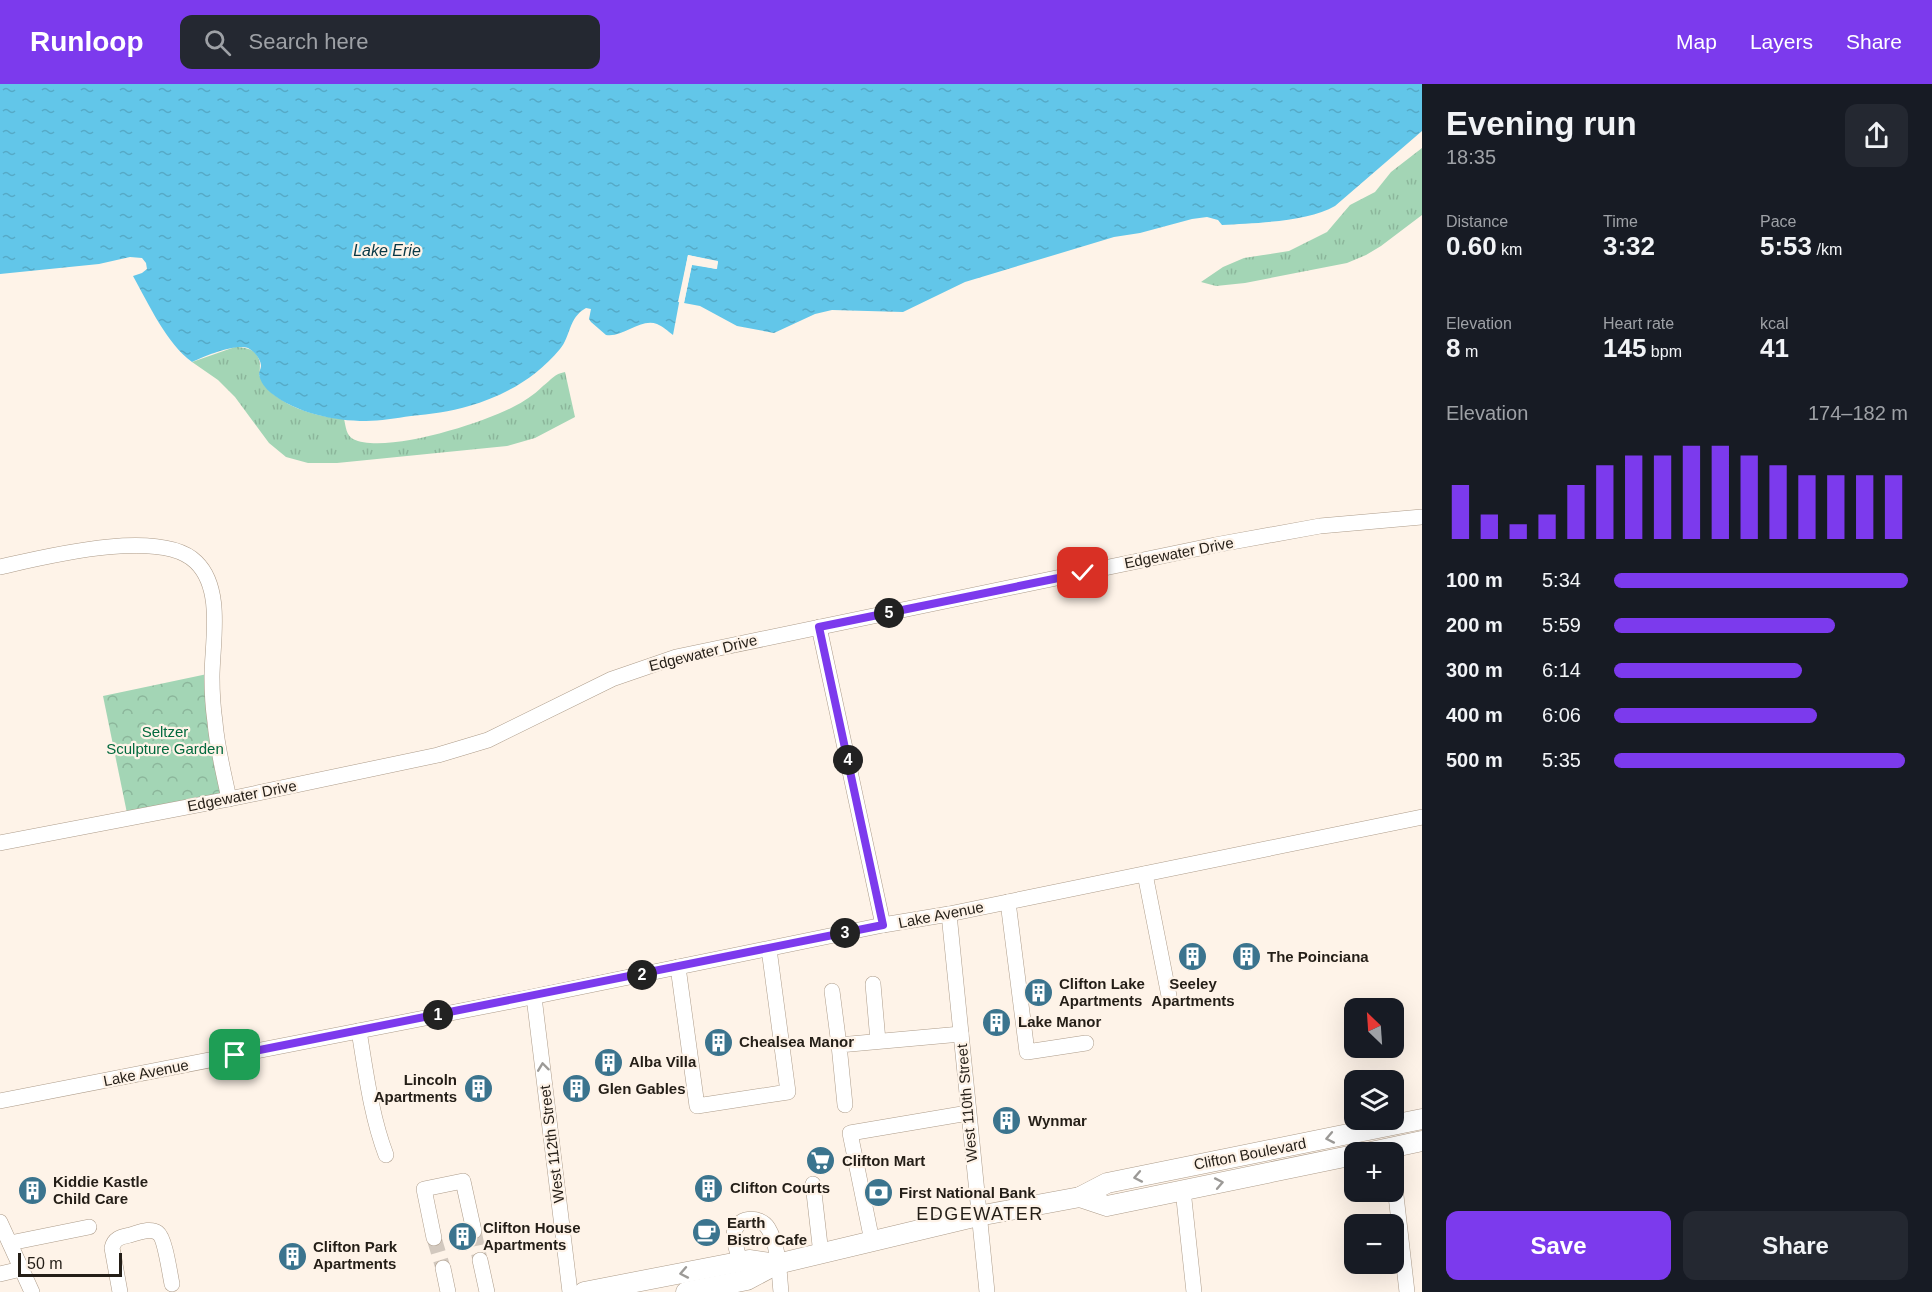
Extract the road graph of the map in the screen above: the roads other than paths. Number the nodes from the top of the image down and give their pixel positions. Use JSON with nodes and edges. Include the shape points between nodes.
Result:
{"nodes":[{"id":1,"x":1422,"y":517,"type":"edge"},
{"id":2,"x":0,"y":567,"type":"edge"},
{"id":3,"x":819,"y":627,"type":"junction"},
{"id":4,"x":229,"y":799,"type":"junction"},
{"id":5,"x":1422,"y":817,"type":"edge"},
{"id":6,"x":0,"y":843,"type":"edge"},
{"id":7,"x":1145,"y":874,"type":"junction"},
{"id":8,"x":1008,"y":902,"type":"junction"},
{"id":9,"x":949,"y":914,"type":"junction"},
{"id":10,"x":883,"y":925,"type":"junction"},
{"id":11,"x":769,"y":949,"type":"junction"},
{"id":12,"x":678,"y":967,"type":"junction"},
{"id":13,"x":873,"y":984,"type":"dead end"},
{"id":14,"x":832,"y":991,"type":"dead end"},
{"id":15,"x":1169,"y":996,"type":"dead end"},
{"id":16,"x":534,"y":997,"type":"junction"},
{"id":17,"x":359,"y":1031,"type":"junction"},
{"id":18,"x":961,"y":1034,"type":"junction"},
{"id":19,"x":878,"y":1041,"type":"junction"},
{"id":20,"x":1086,"y":1043,"type":"dead end"},
{"id":21,"x":839,"y":1045,"type":"junction"},
{"id":22,"x":0,"y":1101,"type":"edge"},
{"id":23,"x":845,"y":1105,"type":"dead end"},
{"id":24,"x":968,"y":1113,"type":"junction"},
{"id":25,"x":1422,"y":1119,"type":"edge"},
{"id":26,"x":1404,"y":1123,"type":"edge"},
{"id":27,"x":1367,"y":1130,"type":"edge"},
{"id":28,"x":1422,"y":1141,"type":"edge"},
{"id":29,"x":1404,"y":1146,"type":"edge"},
{"id":30,"x":386,"y":1155,"type":"dead end"},
{"id":31,"x":1344,"y":1157,"type":"edge"},
{"id":32,"x":813,"y":1184,"type":"dead end"},
{"id":33,"x":1183,"y":1190,"type":"junction"},
{"id":34,"x":1080,"y":1197,"type":"junction"},
{"id":35,"x":1397,"y":1202,"type":"edge"},
{"id":36,"x":978,"y":1216,"type":"junction"},
{"id":37,"x":0,"y":1222,"type":"edge"},
{"id":38,"x":89,"y":1227,"type":"dead end"},
{"id":39,"x":474,"y":1231,"type":"tunnel mouth"},
{"id":40,"x":434,"y":1238,"type":"tunnel mouth"},
{"id":41,"x":872,"y":1241,"type":"junction"},
{"id":42,"x":10,"y":1243,"type":"junction"},
{"id":43,"x":821,"y":1254,"type":"junction"},
{"id":44,"x":480,"y":1260,"type":"tunnel mouth"},
{"id":45,"x":740,"y":1262,"type":"junction"},
{"id":46,"x":777,"y":1264,"type":"junction"},
{"id":47,"x":443,"y":1268,"type":"tunnel mouth"},
{"id":48,"x":21,"y":1269,"type":"junction"},
{"id":49,"x":0,"y":1274,"type":"edge"},
{"id":50,"x":172,"y":1284,"type":"dead end"},
{"id":51,"x":32,"y":1292,"type":"edge"},
{"id":52,"x":120,"y":1292,"type":"edge"},
{"id":53,"x":447,"y":1292,"type":"edge"},
{"id":54,"x":487,"y":1292,"type":"edge"},
{"id":55,"x":570,"y":1292,"type":"edge"},
{"id":56,"x":584,"y":1292,"type":"edge"},
{"id":57,"x":686,"y":1292,"type":"edge"},
{"id":58,"x":781,"y":1292,"type":"edge"},
{"id":59,"x":987,"y":1292,"type":"edge"},
{"id":60,"x":1194,"y":1292,"type":"edge"},
{"id":61,"x":1407,"y":1292,"type":"edge"}],
"edges":[{"from":1,"to":3,"type":"street","name":"Edgewater Drive","via":[[1310,528]]},
{"from":2,"to":4,"type":"street","via":[[63,553],[131,545],[163,546],[196,561],[211,589],[215,617],[215,724]]},
{"from":3,"to":4,"type":"street","name":"Edgewater Drive","via":[[654,664],[612,679],[488,740],[438,755]]},
{"from":3,"to":10,"type":"street"},
{"from":4,"to":6,"type":"street","name":"Edgewater Drive"},
{"from":5,"to":7,"type":"street","name":"Lake Avenue"},
{"from":7,"to":8,"type":"street","name":"Lake Avenue"},
{"from":7,"to":15,"type":"street"},
{"from":8,"to":9,"type":"street","name":"Lake Avenue"},
{"from":8,"to":20,"type":"street","via":[[1027,1052]]},
{"from":9,"to":10,"type":"street","name":"Lake Avenue"},
{"from":9,"to":18,"type":"street","name":"West 110th Street"},
{"from":10,"to":11,"type":"street","name":"Lake Avenue"},
{"from":11,"to":12,"type":"street","name":"Lake Avenue"},
{"from":11,"to":12,"type":"street","via":[[788,1092],[697,1106]]},
{"from":12,"to":16,"type":"street","name":"Lake Avenue"},
{"from":13,"to":19,"type":"street"},
{"from":14,"to":21,"type":"street"},
{"from":16,"to":17,"type":"street","name":"Lake Avenue"},
{"from":55,"to":16,"type":"street","name":"West 112th Street","one_way":true},
{"from":17,"to":22,"type":"street","name":"Lake Avenue"},
{"from":17,"to":30,"type":"street","via":[[375,1120]]},
{"from":18,"to":19,"type":"street"},
{"from":18,"to":24,"type":"street","name":"West 110th Street"},
{"from":19,"to":21,"type":"street"},
{"from":21,"to":23,"type":"street"},
{"from":24,"to":36,"type":"street","name":"West 110th Street"},
{"from":24,"to":41,"type":"street","via":[[850,1133]]},
{"from":25,"to":26,"type":"main road","name":"Clifton Boulevard"},
{"from":27,"to":34,"type":"main road","name":"Clifton Boulevard","one_way":true,"via":[[1107,1183]]},
{"from":28,"to":29,"type":"main road"},
{"from":33,"to":31,"type":"main road","name":"Clifton Boulevard","one_way":true},
{"from":32,"to":43,"type":"street"},
{"from":33,"to":34,"type":"main road","name":"Clifton Boulevard","via":[[1107,1206]]},
{"from":33,"to":60,"type":"street"},
{"from":34,"to":36,"type":"main road","name":"Clifton Boulevard"},
{"from":35,"to":61,"type":"street"},
{"from":36,"to":41,"type":"main road","name":"Clifton Boulevard"},
{"from":36,"to":59,"type":"street","name":"West 110th Street"},
{"from":37,"to":42,"type":"street"},
{"from":38,"to":42,"type":"street"},
{"from":39,"to":40,"type":"street","via":[[464,1181],[424,1189]]},
{"from":41,"to":43,"type":"main road","name":"Clifton Boulevard"},
{"from":42,"to":48,"type":"street"},
{"from":43,"to":46,"type":"main road","name":"Clifton Boulevard"},
{"from":44,"to":54,"type":"street"},
{"from":45,"to":46,"type":"main road","name":"Clifton Boulevard"},
{"from":45,"to":46,"type":"street","via":[[734,1234],[743,1220],[752,1218],[768,1227]]},
{"from":45,"to":56,"type":"main road","name":"Clifton Boulevard","one_way":true},
{"from":46,"to":57,"type":"main road","name":"Clifton Boulevard","via":[[747,1280]]},
{"from":46,"to":58,"type":"street"},
{"from":47,"to":53,"type":"street"},
{"from":48,"to":49,"type":"street"},
{"from":48,"to":51,"type":"street"},
{"from":50,"to":52,"type":"street","via":[[162,1237],[147,1230],[113,1242]]}]}
